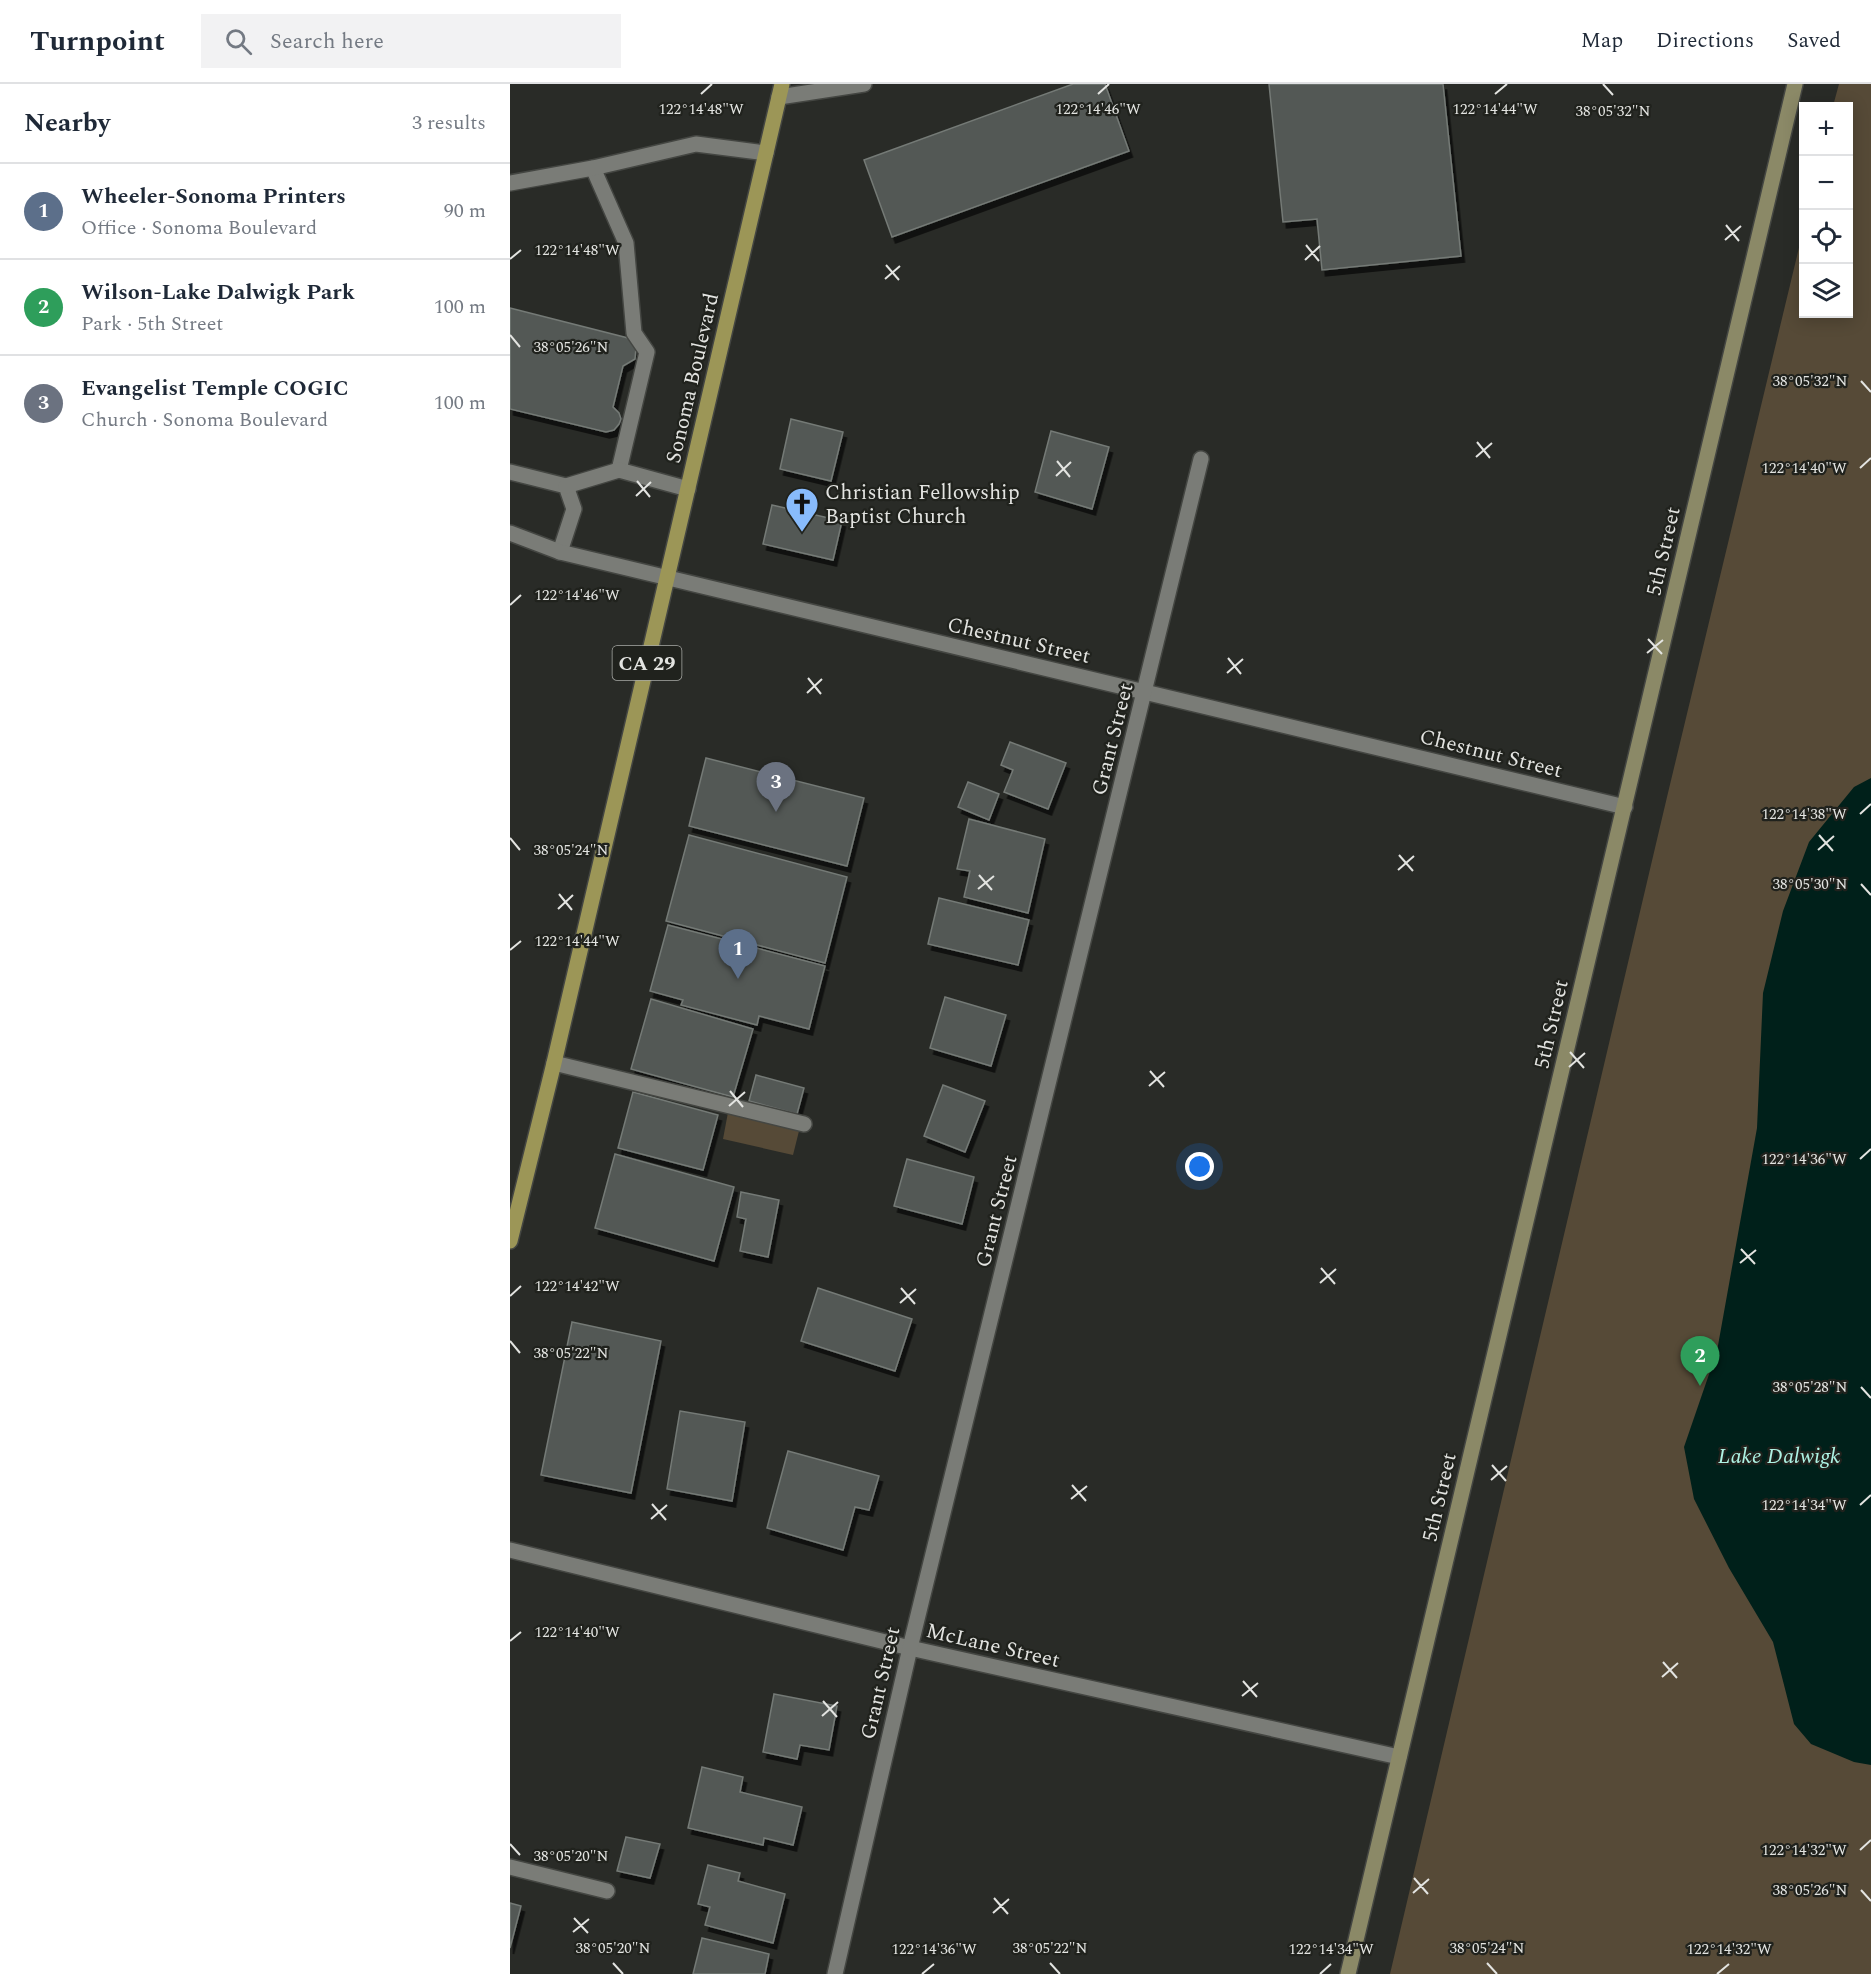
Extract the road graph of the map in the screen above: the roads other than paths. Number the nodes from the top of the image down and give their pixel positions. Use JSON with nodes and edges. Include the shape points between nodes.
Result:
{"nodes":[{"id":1,"x":864,"y":84,"type":"edge"},
{"id":2,"x":1795,"y":84,"type":"edge"},
{"id":3,"x":780,"y":90,"type":"edge"},
{"id":4,"x":766,"y":153,"type":"junction"},
{"id":5,"x":593,"y":168,"type":"junction"},
{"id":6,"x":510,"y":183,"type":"edge"},
{"id":7,"x":1201,"y":459,"type":"dead end"},
{"id":8,"x":619,"y":470,"type":"junction"},
{"id":9,"x":510,"y":472,"type":"edge"},
{"id":10,"x":566,"y":486,"type":"junction"},
{"id":11,"x":688,"y":489,"type":"junction"},
{"id":12,"x":510,"y":533,"type":"edge"},
{"id":13,"x":560,"y":552,"type":"junction"},
{"id":14,"x":666,"y":578,"type":"junction"},
{"id":15,"x":1146,"y":691,"type":"junction"},
{"id":16,"x":1625,"y":807,"type":"junction"},
{"id":17,"x":554,"y":1063,"type":"junction"},
{"id":18,"x":804,"y":1124,"type":"dead end"},
{"id":19,"x":510,"y":1241,"type":"edge"},
{"id":20,"x":510,"y":1550,"type":"edge"},
{"id":21,"x":910,"y":1648,"type":"junction"},
{"id":22,"x":1399,"y":1757,"type":"junction"},
{"id":23,"x":510,"y":1866,"type":"edge"},
{"id":24,"x":607,"y":1891,"type":"dead end"},
{"id":25,"x":835,"y":1974,"type":"edge"},
{"id":26,"x":1348,"y":1974,"type":"edge"}],
"edges":[{"from":1,"to":3,"type":"street"},
{"from":2,"to":16,"type":"street","name":"5th Street"},
{"from":3,"to":4,"type":"main road","name":"Sonoma Boulevard","number":"CA 29"},
{"from":4,"to":5,"type":"street","via":[[696,144]]},
{"from":4,"to":11,"type":"main road","name":"Sonoma Boulevard","number":"CA 29"},
{"from":5,"to":6,"type":"street"},
{"from":5,"to":8,"type":"street","via":[[626,243],[634,333],[647,352]]},
{"from":7,"to":15,"type":"street","name":"Grant Street"},
{"from":8,"to":10,"type":"street"},
{"from":8,"to":11,"type":"street"},
{"from":9,"to":10,"type":"street"},
{"from":10,"to":13,"type":"street","via":[[574,509]]},
{"from":11,"to":14,"type":"main road","name":"Sonoma Boulevard","number":"CA 29"},
{"from":12,"to":13,"type":"street","name":"Chestnut Street"},
{"from":13,"to":14,"type":"street","name":"Chestnut Street"},
{"from":14,"to":15,"type":"street","name":"Chestnut Street"},
{"from":14,"to":17,"type":"main road","name":"Sonoma Boulevard","number":"CA 29"},
{"from":15,"to":16,"type":"street","name":"Chestnut Street"},
{"from":15,"to":21,"type":"street","name":"Grant Street"},
{"from":16,"to":22,"type":"street","name":"5th Street"},
{"from":17,"to":18,"type":"street"},
{"from":17,"to":19,"type":"main road","name":"Sonoma Boulevard","number":"CA 29"},
{"from":20,"to":21,"type":"street","name":"McLane Street"},
{"from":21,"to":22,"type":"street","name":"McLane Street"},
{"from":21,"to":25,"type":"street","name":"Grant Street"},
{"from":22,"to":26,"type":"street","name":"5th Street"},
{"from":23,"to":24,"type":"street"}]}
